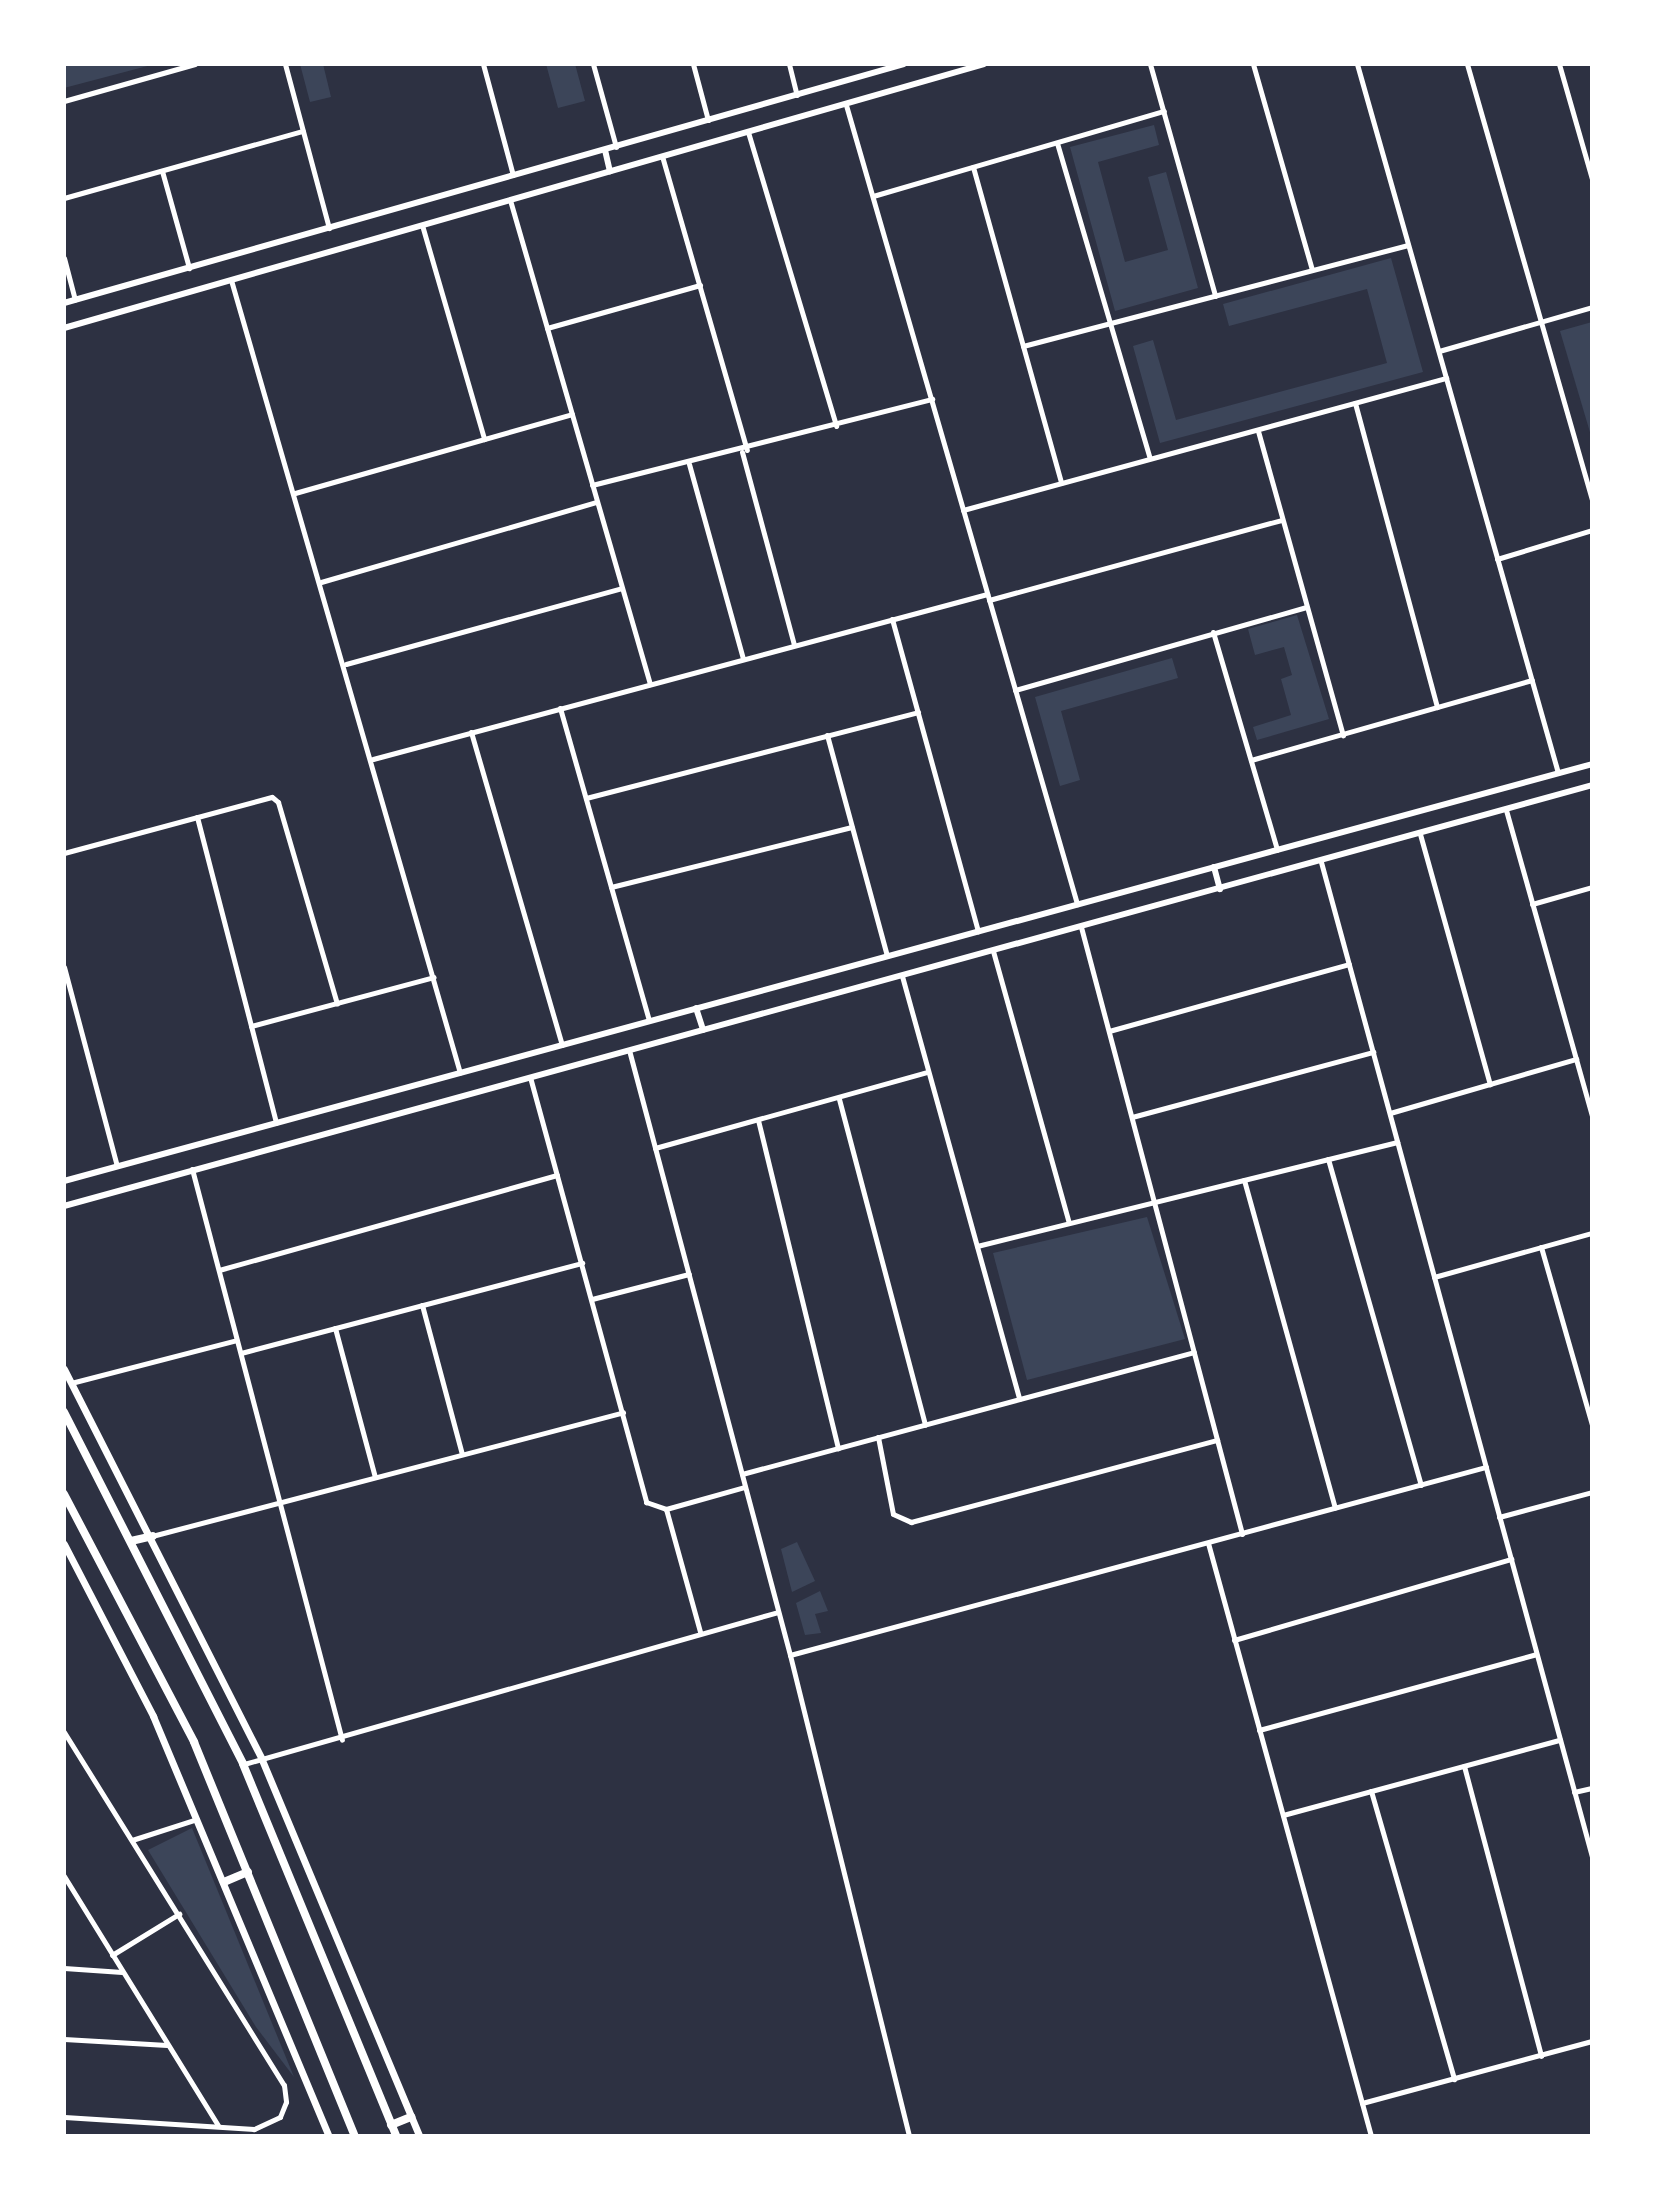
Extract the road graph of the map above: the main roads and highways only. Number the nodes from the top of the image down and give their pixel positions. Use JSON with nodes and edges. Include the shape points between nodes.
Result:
{"nodes":[{"id":1,"x":64,"y":1369,"type":"edge"},
{"id":2,"x":64,"y":1412,"type":"edge"},
{"id":3,"x":64,"y":1494,"type":"edge"},
{"id":4,"x":152,"y":1536,"type":"junction"},
{"id":5,"x":131,"y":1541,"type":"junction"},
{"id":6,"x":64,"y":1544,"type":"edge"},
{"id":7,"x":248,"y":1872,"type":"junction"},
{"id":8,"x":224,"y":1882,"type":"junction"},
{"id":9,"x":411,"y":2117,"type":"junction"},
{"id":10,"x":391,"y":2125,"type":"junction"},
{"id":11,"x":329,"y":2136,"type":"edge"},
{"id":12,"x":355,"y":2136,"type":"edge"},
{"id":13,"x":396,"y":2136,"type":"edge"},
{"id":14,"x":419,"y":2136,"type":"edge"}],
"edges":[{"from":1,"to":4,"type":"main road"},
{"from":2,"to":5,"type":"highway"},
{"from":3,"to":7,"type":"highway","via":[[194,1742]]},
{"from":4,"to":5,"type":"highway"},
{"from":4,"to":9,"type":"main road","via":[[262,1760]]},
{"from":5,"to":10,"type":"highway","via":[[243,1764]]},
{"from":6,"to":8,"type":"main road","via":[[153,1716]]},
{"from":7,"to":8,"type":"highway"},
{"from":7,"to":12,"type":"highway"},
{"from":8,"to":11,"type":"main road"},
{"from":9,"to":10,"type":"highway"},
{"from":9,"to":14,"type":"main road"},
{"from":10,"to":13,"type":"highway"}]}
